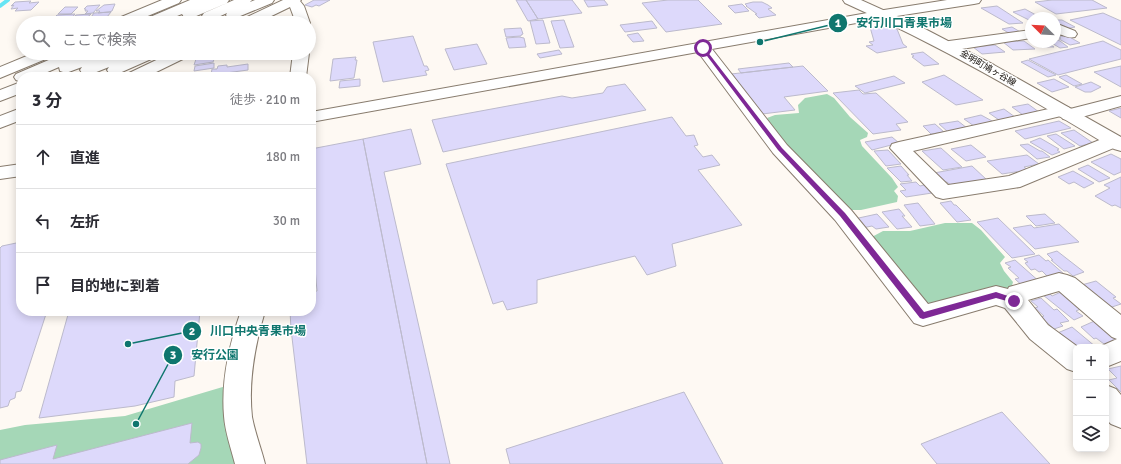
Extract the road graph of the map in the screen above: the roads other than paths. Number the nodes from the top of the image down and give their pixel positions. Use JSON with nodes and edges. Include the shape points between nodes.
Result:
{"nodes":[{"id":1,"x":174,"y":0,"type":"edge"},
{"id":2,"x":202,"y":0,"type":"edge"},
{"id":3,"x":210,"y":0,"type":"edge"},
{"id":4,"x":222,"y":0,"type":"edge"},
{"id":5,"x":245,"y":0,"type":"edge"},
{"id":6,"x":256,"y":0,"type":"edge"},
{"id":7,"x":267,"y":0,"type":"edge"},
{"id":8,"x":293,"y":0,"type":"edge"},
{"id":9,"x":850,"y":0,"type":"edge"},
{"id":10,"x":909,"y":0,"type":"edge"},
{"id":11,"x":974,"y":0,"type":"edge"},
{"id":12,"x":866,"y":7,"type":"junction"},
{"id":13,"x":884,"y":14,"type":"junction"},
{"id":14,"x":136,"y":16,"type":"edge"},
{"id":15,"x":164,"y":16,"type":"edge"},
{"id":16,"x":173,"y":16,"type":"edge"},
{"id":17,"x":186,"y":16,"type":"edge"},
{"id":18,"x":210,"y":16,"type":"edge"},
{"id":19,"x":221,"y":16,"type":"edge"},
{"id":20,"x":232,"y":16,"type":"edge"},
{"id":21,"x":260,"y":16,"type":"edge"},
{"id":22,"x":301,"y":16,"type":"edge"},
{"id":23,"x":1061,"y":30,"type":"edge"},
{"id":24,"x":1070,"y":34,"type":"dead end"},
{"id":25,"x":1025,"y":35,"type":"edge"},
{"id":26,"x":949,"y":46,"type":"junction"},
{"id":27,"x":703,"y":48,"type":"junction"},
{"id":28,"x":30,"y":60,"type":"edge"},
{"id":29,"x":61,"y":60,"type":"edge"},
{"id":30,"x":71,"y":60,"type":"edge"},
{"id":31,"x":84,"y":60,"type":"edge"},
{"id":32,"x":111,"y":60,"type":"edge"},
{"id":33,"x":124,"y":60,"type":"edge"},
{"id":34,"x":137,"y":60,"type":"edge"},
{"id":35,"x":168,"y":60,"type":"edge"},
{"id":36,"x":300,"y":60,"type":"edge"},
{"id":37,"x":0,"y":72,"type":"edge"},
{"id":38,"x":33,"y":72,"type":"edge"},
{"id":39,"x":43,"y":72,"type":"edge"},
{"id":40,"x":56,"y":72,"type":"edge"},
{"id":41,"x":84,"y":72,"type":"edge"},
{"id":42,"x":97,"y":72,"type":"edge"},
{"id":43,"x":111,"y":72,"type":"edge"},
{"id":44,"x":143,"y":72,"type":"edge"},
{"id":45,"x":299,"y":72,"type":"edge"},
{"id":46,"x":16,"y":79,"type":"edge"},
{"id":47,"x":16,"y":83,"type":"edge"},
{"id":48,"x":0,"y":86,"type":"edge"},
{"id":49,"x":16,"y":89,"type":"edge"},
{"id":50,"x":0,"y":90,"type":"edge"},
{"id":51,"x":0,"y":96,"type":"edge"},
{"id":52,"x":1121,"y":101,"type":"edge"},
{"id":53,"x":16,"y":104,"type":"edge"},
{"id":54,"x":316,"y":107,"type":"edge"},
{"id":55,"x":16,"y":109,"type":"edge"},
{"id":56,"x":1066,"y":113,"type":"junction"},
{"id":57,"x":16,"y":114,"type":"edge"},
{"id":58,"x":0,"y":116,"type":"edge"},
{"id":59,"x":316,"y":116,"type":"edge"},
{"id":60,"x":1118,"y":143,"type":"edge"},
{"id":61,"x":16,"y":159,"type":"edge"},
{"id":62,"x":0,"y":162,"type":"edge"},
{"id":63,"x":16,"y":171,"type":"edge"},
{"id":64,"x":0,"y":173,"type":"edge"},
{"id":65,"x":1014,"y":301,"type":"junction"},
{"id":66,"x":252,"y":316,"type":"edge"},
{"id":67,"x":1121,"y":330,"type":"edge"},
{"id":68,"x":1121,"y":349,"type":"edge"},
{"id":69,"x":1109,"y":355,"type":"edge"},
{"id":70,"x":1073,"y":359,"type":"edge"},
{"id":71,"x":1109,"y":401,"type":"edge"},
{"id":72,"x":1121,"y":414,"type":"edge"},
{"id":73,"x":250,"y":464,"type":"edge"}],
"edges":[{"from":1,"to":14,"type":"main road"},
{"from":2,"to":15,"type":"main road"},
{"from":3,"to":16,"type":"main road"},
{"from":4,"to":17,"type":"main road"},
{"from":5,"to":18,"type":"main road"},
{"from":6,"to":19,"type":"main road"},
{"from":7,"to":20,"type":"main road"},
{"from":8,"to":21,"type":"main road"},
{"from":8,"to":22,"type":"main road"},
{"from":9,"to":12,"type":"main road","name":"金明町鳩ヶ谷線"},
{"from":10,"to":12,"type":"main road"},
{"from":11,"to":13,"type":"main road"},
{"from":12,"to":13,"type":"main road","name":"金明町鳩ヶ谷線"},
{"from":12,"to":54,"type":"main road"},
{"from":13,"to":26,"type":"main road","name":"金明町鳩ヶ谷線"},
{"from":13,"to":27,"type":"main road"},
{"from":23,"to":24,"type":"main road"},
{"from":25,"to":26,"type":"main road"},
{"from":26,"to":56,"type":"main road","name":"金明町鳩ヶ谷線"},
{"from":27,"to":59,"type":"main road"},
{"from":27,"to":65,"type":"main road","via":[[780,149],[843,215],[923,316],[996,295]]},
{"from":28,"to":37,"type":"main road"},
{"from":29,"to":38,"type":"main road"},
{"from":30,"to":39,"type":"main road"},
{"from":31,"to":40,"type":"main road"},
{"from":32,"to":41,"type":"main road"},
{"from":33,"to":42,"type":"main road"},
{"from":34,"to":43,"type":"main road"},
{"from":35,"to":44,"type":"main road"},
{"from":36,"to":45,"type":"main road"},
{"from":46,"to":48,"type":"main road"},
{"from":47,"to":50,"type":"main road"},
{"from":49,"to":51,"type":"main road"},
{"from":52,"to":56,"type":"main road"},
{"from":53,"to":58,"type":"main road"},
{"from":55,"to":58,"type":"main road"},
{"from":56,"to":60,"type":"main road","name":"金明町鳩ヶ谷線"},
{"from":56,"to":60,"type":"main road","via":[[899,148],[943,192],[1013,182]]},
{"from":57,"to":58,"type":"main road"},
{"from":61,"to":62,"type":"main road"},
{"from":63,"to":64,"type":"main road"},
{"from":65,"to":67,"type":"main road","via":[[1018,294],[1059,282],[1067,284]]},
{"from":65,"to":70,"type":"main road","via":[[1038,332]]},
{"from":66,"to":73,"type":"main road","via":[[238,368],[238,417]]},
{"from":68,"to":69,"type":"main road"},
{"from":71,"to":72,"type":"main road"}]}
